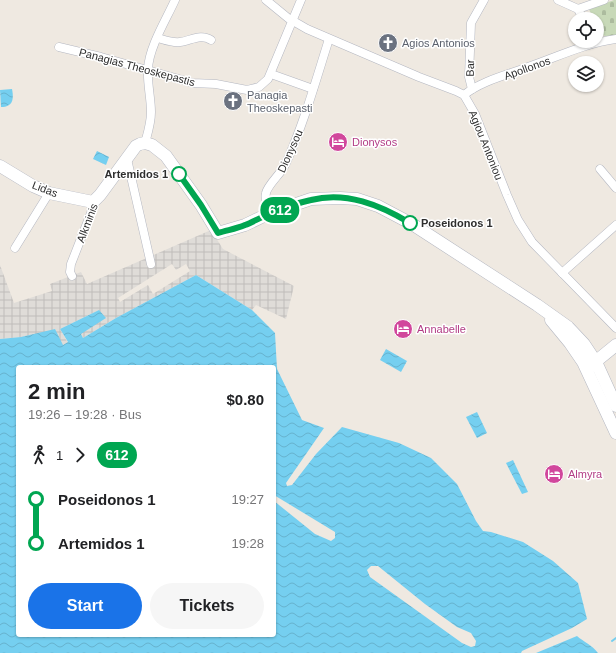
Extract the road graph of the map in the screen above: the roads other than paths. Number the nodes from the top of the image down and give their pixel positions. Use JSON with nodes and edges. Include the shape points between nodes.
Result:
{"nodes":[{"id":1,"x":175,"y":0,"type":"edge"},
{"id":2,"x":266,"y":0,"type":"edge"},
{"id":3,"x":301,"y":0,"type":"edge"},
{"id":4,"x":484,"y":0,"type":"edge"},
{"id":5,"x":558,"y":0,"type":"edge"},
{"id":6,"x":604,"y":0,"type":"edge"},
{"id":7,"x":578,"y":9,"type":"junction"},
{"id":8,"x":580,"y":12,"type":"edge"},
{"id":9,"x":292,"y":21,"type":"junction"},
{"id":10,"x":158,"y":38,"type":"junction"},
{"id":11,"x":329,"y":39,"type":"junction"},
{"id":12,"x":616,"y":39,"type":"edge"},
{"id":13,"x":211,"y":40,"type":"dead end"},
{"id":14,"x":604,"y":41,"type":"edge"},
{"id":15,"x":59,"y":47,"type":"dead end"},
{"id":16,"x":578,"y":48,"type":"edge"},
{"id":17,"x":148,"y":69,"type":"junction"},
{"id":18,"x":271,"y":74,"type":"junction"},
{"id":19,"x":313,"y":89,"type":"junction"},
{"id":20,"x":472,"y":89,"type":"junction"},
{"id":21,"x":464,"y":96,"type":"junction"},
{"id":22,"x":145,"y":143,"type":"junction"},
{"id":23,"x":127,"y":159,"type":"junction"},
{"id":24,"x":0,"y":166,"type":"edge"},
{"id":25,"x":600,"y":169,"type":"dead end"},
{"id":26,"x":616,"y":188,"type":"edge"},
{"id":27,"x":50,"y":193,"type":"junction"},
{"id":28,"x":93,"y":202,"type":"junction"},
{"id":29,"x":270,"y":213,"type":"junction"},
{"id":30,"x":616,"y":225,"type":"edge"},
{"id":31,"x":15,"y":248,"type":"dead end"},
{"id":32,"x":151,"y":264,"type":"dead end"},
{"id":33,"x":562,"y":273,"type":"junction"},
{"id":34,"x":72,"y":276,"type":"dead end"},
{"id":35,"x":616,"y":328,"type":"edge"},
{"id":36,"x":613,"y":347,"type":"edge"},
{"id":37,"x":589,"y":362,"type":"junction"},
{"id":38,"x":616,"y":406,"type":"edge"},
{"id":39,"x":616,"y":433,"type":"edge"}],
"edges":[{"from":1,"to":10,"type":"street"},
{"from":2,"to":9,"type":"street"},
{"from":3,"to":9,"type":"street","name":"Panagias Theoskepastis"},
{"from":4,"to":20,"type":"street","name":"Bar","via":[[471,23],[469,77]]},
{"from":5,"to":7,"type":"street"},
{"from":6,"to":7,"type":"street"},
{"from":7,"to":8,"type":"street"},
{"from":9,"to":11,"type":"street"},
{"from":9,"to":18,"type":"street","name":"Panagias Theoskepastis"},
{"from":10,"to":13,"type":"street","via":[[176,42],[201,37]]},
{"from":10,"to":17,"type":"street"},
{"from":11,"to":19,"type":"street","name":"Dionysou"},
{"from":11,"to":21,"type":"street"},
{"from":12,"to":14,"type":"street","name":"Apollonos"},
{"from":15,"to":17,"type":"street","name":"Panagias Theoskepastis"},
{"from":16,"to":20,"type":"street","name":"Apollonos"},
{"from":17,"to":18,"type":"street","name":"Panagias Theoskepastis","via":[[193,82],[247,90],[259,87]]},
{"from":17,"to":22,"type":"street","via":[[151,111]]},
{"from":18,"to":19,"type":"street"},
{"from":19,"to":29,"type":"street","name":"Dionysou","via":[[286,163],[266,192],[265,198]]},
{"from":20,"to":21,"type":"street","name":"Apollonos"},
{"from":21,"to":33,"type":"street","name":"Agiou Antoniou","via":[[475,114],[518,220],[532,242]]},
{"from":22,"to":23,"type":"main road","name":"Alkminis","via":[[136,146]]},
{"from":22,"to":29,"type":"main road","via":[[166,156],[218,233],[245,226]]},
{"from":23,"to":28,"type":"main road","name":"Alkminis"},
{"from":23,"to":32,"type":"street"},
{"from":24,"to":27,"type":"main road","name":"Lidas"},
{"from":25,"to":26,"type":"street"},
{"from":27,"to":28,"type":"main road","name":"Lidas"},
{"from":27,"to":31,"type":"street"},
{"from":28,"to":34,"type":"street","name":"Alkminis","via":[[71,264]]},
{"from":29,"to":37,"type":"main road","via":[[326,198],[357,200],[372,204],[412,224],[568,326],[584,344]]},
{"from":30,"to":33,"type":"street"},
{"from":33,"to":35,"type":"street","name":"Agiou Antoniou"},
{"from":36,"to":37,"type":"main road"},
{"from":37,"to":38,"type":"main road"},
{"from":37,"to":39,"type":"main road"}]}
